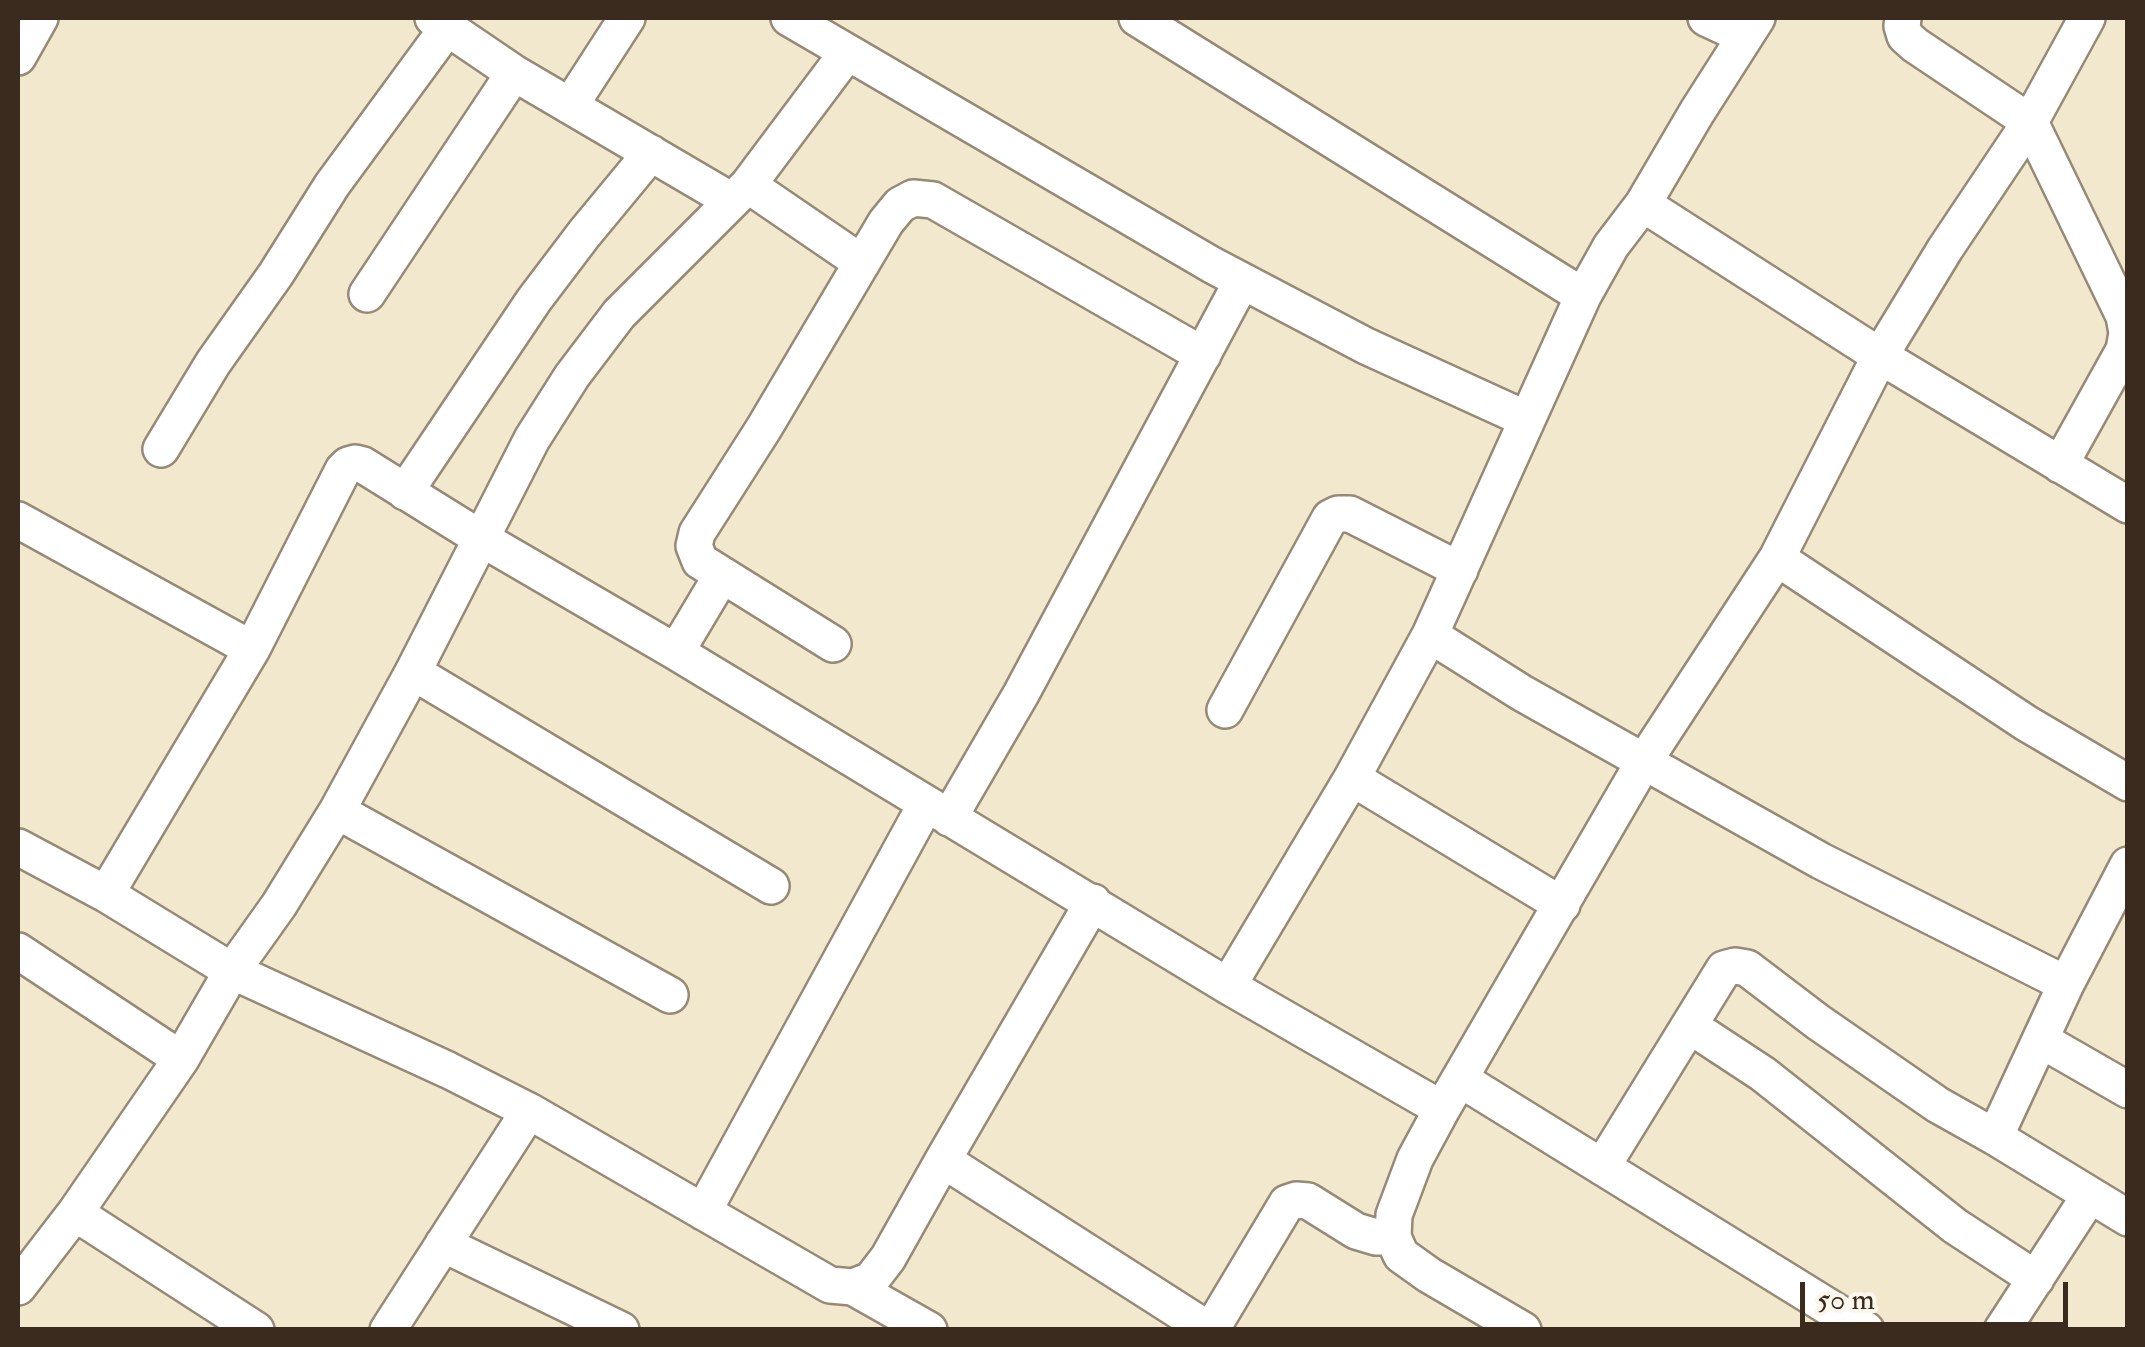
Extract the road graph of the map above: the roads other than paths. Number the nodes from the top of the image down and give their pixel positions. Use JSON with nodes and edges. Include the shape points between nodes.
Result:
{"nodes":[{"id":1,"x":40,"y":18,"type":"edge"},
{"id":2,"x":628,"y":18,"type":"edge"},
{"id":3,"x":789,"y":18,"type":"edge"},
{"id":4,"x":1137,"y":18,"type":"edge"},
{"id":5,"x":1706,"y":18,"type":"edge"},
{"id":6,"x":1903,"y":18,"type":"edge"},
{"id":7,"x":2087,"y":18,"type":"edge"},
{"id":8,"x":440,"y":22,"type":"edge"},
{"id":9,"x":1751,"y":27,"type":"edge"},
{"id":10,"x":846,"y":53,"type":"junction"},
{"id":11,"x":18,"y":57,"type":"edge"},
{"id":12,"x":514,"y":73,"type":"junction"},
{"id":13,"x":570,"y":106,"type":"junction"},
{"id":14,"x":2030,"y":122,"type":"junction"},
{"id":15,"x":651,"y":154,"type":"junction"},
{"id":16,"x":740,"y":193,"type":"junction"},
{"id":17,"x":1642,"y":204,"type":"junction"},
{"id":18,"x":862,"y":263,"type":"junction"},
{"id":19,"x":2114,"y":271,"type":"edge"},
{"id":20,"x":1242,"y":281,"type":"junction"},
{"id":21,"x":366,"y":294,"type":"dead end"},
{"id":22,"x":1583,"y":296,"type":"junction"},
{"id":23,"x":1204,"y":354,"type":"junction"},
{"id":24,"x":1880,"y":356,"type":"junction"},
{"id":25,"x":1526,"y":420,"type":"junction"},
{"id":26,"x":160,"y":450,"type":"dead end"},
{"id":27,"x":2060,"y":465,"type":"junction"},
{"id":28,"x":405,"y":492,"type":"junction"},
{"id":29,"x":2128,"y":505,"type":"edge"},
{"id":30,"x":18,"y":520,"type":"edge"},
{"id":31,"x":482,"y":539,"type":"junction"},
{"id":32,"x":1777,"y":558,"type":"junction"},
{"id":33,"x":1460,"y":570,"type":"junction"},
{"id":34,"x":722,"y":575,"type":"junction"},
{"id":35,"x":1430,"y":636,"type":"junction"},
{"id":36,"x":833,"y":644,"type":"dead end"},
{"id":37,"x":252,"y":650,"type":"junction"},
{"id":38,"x":676,"y":652,"type":"junction"},
{"id":39,"x":414,"y":672,"type":"junction"},
{"id":40,"x":1225,"y":710,"type":"dead end"},
{"id":41,"x":1643,"y":763,"type":"junction"},
{"id":42,"x":1352,"y":778,"type":"junction"},
{"id":43,"x":2128,"y":783,"type":"edge"},
{"id":44,"x":337,"y":811,"type":"junction"},
{"id":45,"x":938,"y":811,"type":"junction"},
{"id":46,"x":18,"y":847,"type":"edge"},
{"id":47,"x":2126,"y":872,"type":"edge"},
{"id":48,"x":770,"y":886,"type":"dead end"},
{"id":49,"x":106,"y":894,"type":"junction"},
{"id":50,"x":1093,"y":902,"type":"junction"},
{"id":51,"x":1562,"y":905,"type":"junction"},
{"id":52,"x":18,"y":952,"type":"edge"},
{"id":53,"x":232,"y":972,"type":"junction"},
{"id":54,"x":2066,"y":984,"type":"junction"},
{"id":55,"x":1228,"y":986,"type":"junction"},
{"id":56,"x":670,"y":996,"type":"dead end"},
{"id":57,"x":1690,"y":1026,"type":"junction"},
{"id":58,"x":2040,"y":1040,"type":"junction"},
{"id":59,"x":181,"y":1060,"type":"junction"},
{"id":60,"x":2128,"y":1090,"type":"edge"},
{"id":61,"x":1451,"y":1094,"type":"junction"},
{"id":62,"x":528,"y":1111,"type":"junction"},
{"id":63,"x":1995,"y":1136,"type":"junction"},
{"id":64,"x":943,"y":1160,"type":"junction"},
{"id":65,"x":1602,"y":1167,"type":"junction"},
{"id":66,"x":2090,"y":1195,"type":"junction"},
{"id":67,"x":75,"y":1212,"type":"junction"},
{"id":68,"x":703,"y":1212,"type":"junction"},
{"id":69,"x":2128,"y":1218,"type":"edge"},
{"id":70,"x":1393,"y":1237,"type":"junction"},
{"id":71,"x":443,"y":1244,"type":"junction"},
{"id":72,"x":2036,"y":1279,"type":"junction"},
{"id":73,"x":18,"y":1287,"type":"edge"},
{"id":74,"x":853,"y":1287,"type":"junction"},
{"id":75,"x":2003,"y":1329,"type":"edge"},
{"id":76,"x":256,"y":1330,"type":"edge"},
{"id":77,"x":388,"y":1330,"type":"edge"},
{"id":78,"x":621,"y":1330,"type":"edge"},
{"id":79,"x":929,"y":1330,"type":"edge"},
{"id":80,"x":1210,"y":1330,"type":"edge"},
{"id":81,"x":1523,"y":1330,"type":"edge"},
{"id":82,"x":1866,"y":1330,"type":"edge"}],
"edges":[{"from":1,"to":11,"type":"street"},
{"from":2,"to":13,"type":"street"},
{"from":3,"to":10,"type":"street"},
{"from":4,"to":22,"type":"street"},
{"from":5,"to":9,"type":"street"},
{"from":6,"to":14,"type":"street","via":[[1906,36],[1916,45]]},
{"from":7,"to":14,"type":"street"},
{"from":8,"to":12,"type":"street"},
{"from":8,"to":26,"type":"street"},
{"from":9,"to":17,"type":"street"},
{"from":10,"to":16,"type":"street"},
{"from":10,"to":20,"type":"street"},
{"from":12,"to":13,"type":"street"},
{"from":12,"to":21,"type":"street"},
{"from":13,"to":15,"type":"street"},
{"from":14,"to":19,"type":"street"},
{"from":14,"to":24,"type":"street"},
{"from":15,"to":16,"type":"street"},
{"from":15,"to":28,"type":"street","via":[[534,300]]},
{"from":16,"to":18,"type":"street"},
{"from":16,"to":31,"type":"street","via":[[619,314],[572,376]]},
{"from":17,"to":22,"type":"street"},
{"from":17,"to":24,"type":"street"},
{"from":18,"to":23,"type":"street","via":[[900,205],[933,200]]},
{"from":18,"to":34,"type":"street","via":[[697,533],[700,561]]},
{"from":19,"to":27,"type":"street","via":[[2127,333],[2124,350]]},
{"from":20,"to":23,"type":"street"},
{"from":20,"to":25,"type":"street"},
{"from":22,"to":25,"type":"street"},
{"from":23,"to":45,"type":"street","via":[[1021,694]]},
{"from":24,"to":27,"type":"street"},
{"from":24,"to":32,"type":"street"},
{"from":25,"to":33,"type":"street"},
{"from":27,"to":29,"type":"street"},
{"from":28,"to":31,"type":"street"},
{"from":28,"to":37,"type":"street","via":[[363,465],[343,470]]},
{"from":30,"to":37,"type":"street"},
{"from":31,"to":38,"type":"street"},
{"from":31,"to":39,"type":"street"},
{"from":32,"to":41,"type":"street"},
{"from":32,"to":43,"type":"street","via":[[2026,724]]},
{"from":33,"to":35,"type":"street"},
{"from":33,"to":40,"type":"street","via":[[1350,514],[1330,518]]},
{"from":34,"to":36,"type":"street"},
{"from":34,"to":38,"type":"street"},
{"from":35,"to":41,"type":"street"},
{"from":35,"to":42,"type":"street"},
{"from":37,"to":49,"type":"street"},
{"from":38,"to":45,"type":"street"},
{"from":39,"to":44,"type":"street"},
{"from":39,"to":48,"type":"street"},
{"from":41,"to":51,"type":"street"},
{"from":41,"to":54,"type":"street"},
{"from":42,"to":51,"type":"street"},
{"from":42,"to":55,"type":"street"},
{"from":44,"to":53,"type":"street"},
{"from":44,"to":56,"type":"street"},
{"from":45,"to":50,"type":"street"},
{"from":45,"to":68,"type":"street"},
{"from":46,"to":49,"type":"street"},
{"from":47,"to":54,"type":"street"},
{"from":49,"to":53,"type":"street"},
{"from":50,"to":55,"type":"street"},
{"from":50,"to":64,"type":"street"},
{"from":51,"to":61,"type":"street"},
{"from":52,"to":59,"type":"street"},
{"from":53,"to":59,"type":"street"},
{"from":53,"to":62,"type":"street"},
{"from":54,"to":58,"type":"street"},
{"from":55,"to":61,"type":"street"},
{"from":57,"to":63,"type":"street","via":[[1724,969],[1747,968],[1938,1106]]},
{"from":57,"to":65,"type":"street"},
{"from":57,"to":72,"type":"street","via":[[1790,1094],[1955,1226]]},
{"from":58,"to":60,"type":"street"},
{"from":58,"to":63,"type":"street"},
{"from":59,"to":67,"type":"street"},
{"from":61,"to":65,"type":"street"},
{"from":61,"to":70,"type":"street","via":[[1416,1159],[1394,1215]]},
{"from":62,"to":68,"type":"street"},
{"from":62,"to":71,"type":"street"},
{"from":63,"to":66,"type":"street"},
{"from":64,"to":74,"type":"street","via":[[888,1258],[871,1280]]},
{"from":64,"to":80,"type":"street"},
{"from":65,"to":82,"type":"street"},
{"from":66,"to":69,"type":"street"},
{"from":66,"to":72,"type":"street"},
{"from":67,"to":73,"type":"street"},
{"from":67,"to":76,"type":"street"},
{"from":68,"to":74,"type":"street","via":[[830,1285]]},
{"from":70,"to":80,"type":"street","via":[[1356,1231],[1308,1201],[1288,1203]]},
{"from":70,"to":81,"type":"street","via":[[1401,1256]]},
{"from":71,"to":77,"type":"street"},
{"from":71,"to":78,"type":"street"},
{"from":72,"to":75,"type":"street"},
{"from":74,"to":79,"type":"street"}]}
